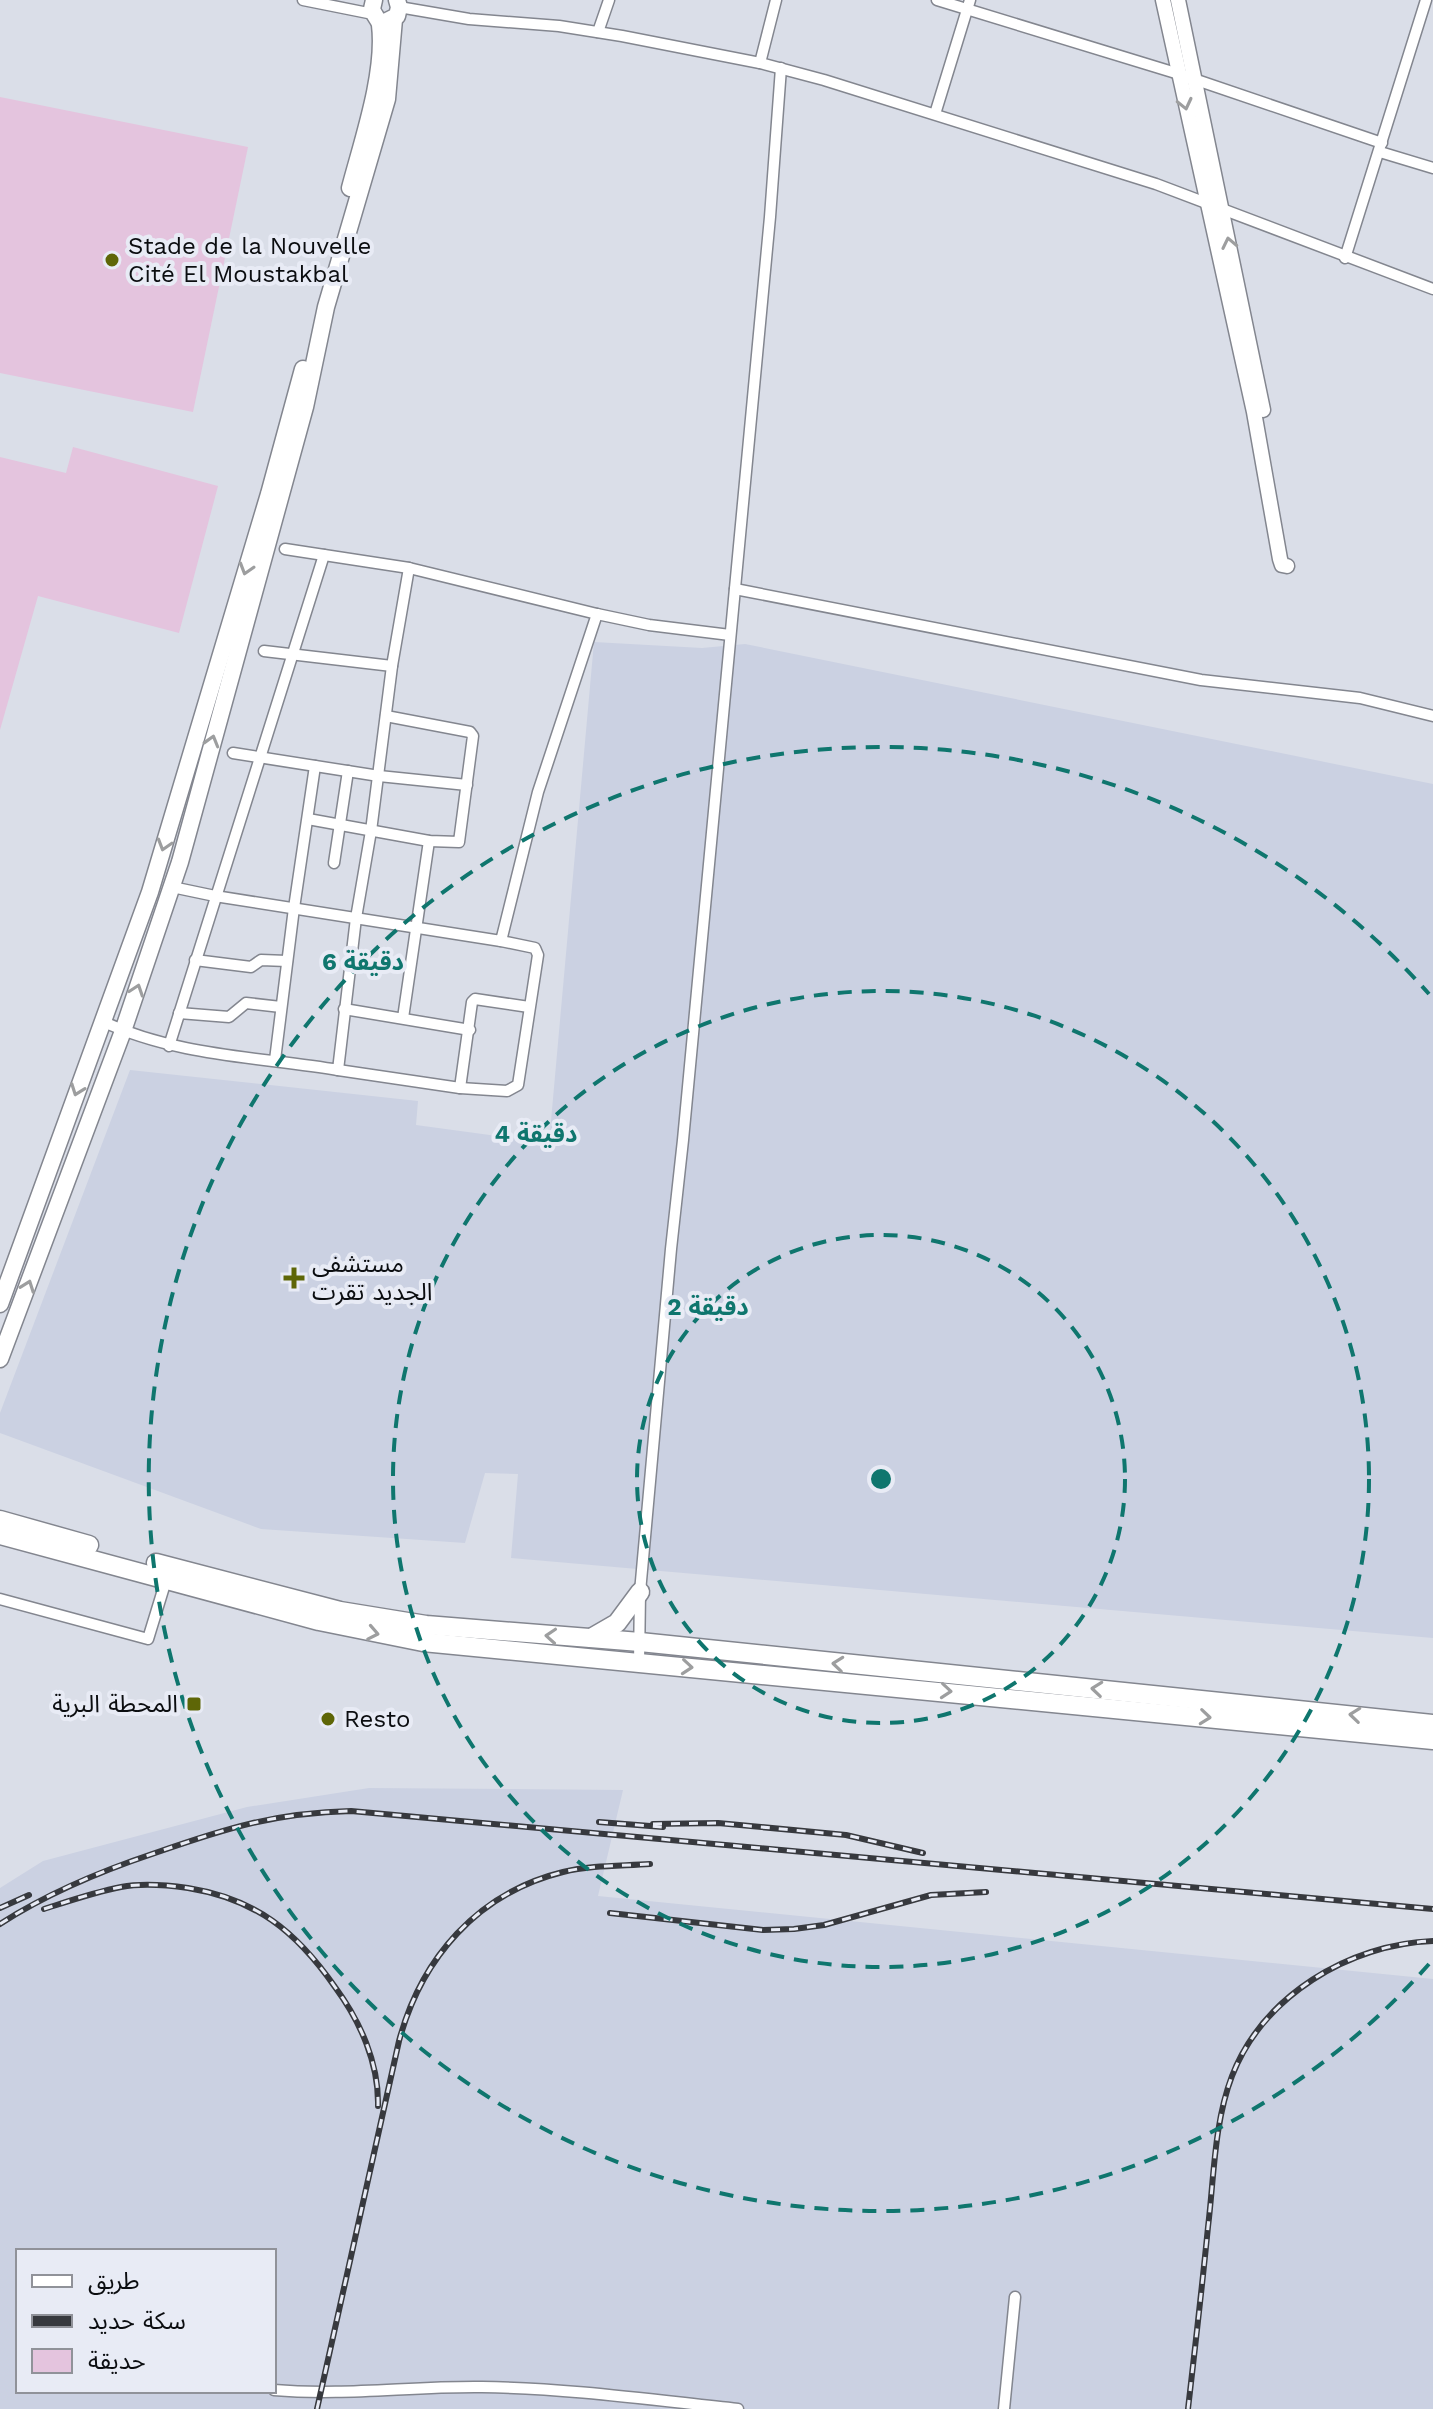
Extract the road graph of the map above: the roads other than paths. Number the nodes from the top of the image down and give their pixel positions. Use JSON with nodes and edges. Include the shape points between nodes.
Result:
{"nodes":[{"id":1,"x":303,"y":0,"type":"edge"},
{"id":2,"x":609,"y":0,"type":"edge"},
{"id":3,"x":776,"y":0,"type":"edge"},
{"id":4,"x":937,"y":0,"type":"edge"},
{"id":5,"x":1163,"y":0,"type":"edge"},
{"id":6,"x":1178,"y":0,"type":"edge"},
{"id":7,"x":1426,"y":0,"type":"edge"},
{"id":8,"x":968,"y":5,"type":"edge"},
{"id":9,"x":386,"y":10,"type":"edge"},
{"id":10,"x":598,"y":32,"type":"junction"},
{"id":11,"x":760,"y":63,"type":"junction"},
{"id":12,"x":781,"y":68,"type":"junction"},
{"id":13,"x":1179,"y":74,"type":"junction"},
{"id":14,"x":1194,"y":79,"type":"junction"},
{"id":15,"x":935,"y":114,"type":"junction"},
{"id":16,"x":1381,"y":148,"type":"junction"},
{"id":17,"x":1433,"y":168,"type":"edge"},
{"id":18,"x":1206,"y":202,"type":"junction"},
{"id":19,"x":1222,"y":209,"type":"junction"},
{"id":20,"x":1345,"y":258,"type":"junction"},
{"id":21,"x":1433,"y":289,"type":"edge"},
{"id":22,"x":275,"y":496,"type":"junction"},
{"id":23,"x":285,"y":549,"type":"dead end"},
{"id":24,"x":324,"y":555,"type":"junction"},
{"id":25,"x":409,"y":568,"type":"junction"},
{"id":26,"x":735,"y":589,"type":"junction"},
{"id":27,"x":597,"y":614,"type":"junction"},
{"id":28,"x":730,"y":635,"type":"junction"},
{"id":29,"x":264,"y":651,"type":"dead end"},
{"id":30,"x":292,"y":655,"type":"junction"},
{"id":31,"x":392,"y":666,"type":"junction"},
{"id":32,"x":386,"y":716,"type":"junction"},
{"id":33,"x":1433,"y":716,"type":"edge"},
{"id":34,"x":233,"y":753,"type":"dead end"},
{"id":35,"x":259,"y":758,"type":"junction"},
{"id":36,"x":315,"y":766,"type":"junction"},
{"id":37,"x":348,"y":771,"type":"junction"},
{"id":38,"x":379,"y":776,"type":"junction"},
{"id":39,"x":467,"y":785,"type":"junction"},
{"id":40,"x":308,"y":819,"type":"junction"},
{"id":41,"x":340,"y":825,"type":"junction"},
{"id":42,"x":371,"y":831,"type":"junction"},
{"id":43,"x":429,"y":841,"type":"junction"},
{"id":44,"x":334,"y":863,"type":"dead end"},
{"id":45,"x":172,"y":887,"type":"junction"},
{"id":46,"x":215,"y":896,"type":"junction"},
{"id":47,"x":294,"y":908,"type":"junction"},
{"id":48,"x":356,"y":918,"type":"junction"},
{"id":49,"x":415,"y":926,"type":"junction"},
{"id":50,"x":501,"y":941,"type":"junction"},
{"id":51,"x":195,"y":960,"type":"junction"},
{"id":52,"x":287,"y":961,"type":"junction"},
{"id":53,"x":281,"y":1007,"type":"junction"},
{"id":54,"x":529,"y":1007,"type":"junction"},
{"id":55,"x":344,"y":1009,"type":"junction"},
{"id":56,"x":179,"y":1013,"type":"junction"},
{"id":57,"x":403,"y":1018,"type":"junction"},
{"id":58,"x":102,"y":1021,"type":"junction"},
{"id":59,"x":470,"y":1030,"type":"junction"},
{"id":60,"x":123,"y":1031,"type":"junction"},
{"id":61,"x":169,"y":1046,"type":"junction"},
{"id":62,"x":275,"y":1060,"type":"junction"},
{"id":63,"x":338,"y":1070,"type":"junction"},
{"id":64,"x":460,"y":1088,"type":"junction"},
{"id":65,"x":0,"y":1304,"type":"edge"},
{"id":66,"x":0,"y":1359,"type":"edge"},
{"id":67,"x":0,"y":1520,"type":"edge"},
{"id":68,"x":0,"y":1535,"type":"edge"},
{"id":69,"x":168,"y":1572,"type":"junction"},
{"id":70,"x":640,"y":1592,"type":"junction"},
{"id":71,"x":0,"y":1599,"type":"edge"},
{"id":72,"x":588,"y":1639,"type":"junction"},
{"id":73,"x":640,"y":1642,"type":"junction"},
{"id":74,"x":639,"y":1663,"type":"junction"},
{"id":75,"x":903,"y":1679,"type":"junction"},
{"id":76,"x":1433,"y":1724,"type":"edge"},
{"id":77,"x":1433,"y":1740,"type":"edge"},
{"id":78,"x":1015,"y":2297,"type":"dead end"},
{"id":79,"x":276,"y":2390,"type":"edge"},
{"id":80,"x":738,"y":2409,"type":"edge"},
{"id":81,"x":1004,"y":2409,"type":"edge"}],
"edges":[{"from":1,"to":9,"type":"street"},
{"from":2,"to":10,"type":"street"},
{"from":3,"to":11,"type":"street"},
{"from":4,"to":8,"type":"street"},
{"from":5,"to":13,"type":"street"},
{"from":6,"to":14,"type":"street"},
{"from":7,"to":16,"type":"street"},
{"from":8,"to":13,"type":"street"},
{"from":8,"to":15,"type":"street"},
{"from":9,"to":10,"type":"street"},
{"from":9,"to":22,"type":"main road","via":[[387,99]]},
{"from":10,"to":11,"type":"street"},
{"from":11,"to":12,"type":"street"},
{"from":12,"to":15,"type":"street"},
{"from":12,"to":26,"type":"street"},
{"from":13,"to":14,"type":"street"},
{"from":13,"to":18,"type":"street","one_way":true},
{"from":14,"to":16,"type":"street"},
{"from":14,"to":19,"type":"street"},
{"from":15,"to":18,"type":"street"},
{"from":16,"to":17,"type":"street"},
{"from":16,"to":20,"type":"street"},
{"from":18,"to":19,"type":"street"},
{"from":18,"to":19,"type":"street","one_way":true,"via":[[1254,412],[1280,559],[1287,566],[1290,555]]},
{"from":19,"to":20,"type":"street"},
{"from":20,"to":21,"type":"street"},
{"from":45,"to":22,"type":"main road","one_way":true},
{"from":22,"to":58,"type":"main road","one_way":true,"via":[[150,892]]},
{"from":23,"to":24,"type":"street"},
{"from":24,"to":25,"type":"street"},
{"from":24,"to":30,"type":"street"},
{"from":25,"to":27,"type":"street"},
{"from":25,"to":31,"type":"street"},
{"from":26,"to":28,"type":"street"},
{"from":26,"to":33,"type":"street","via":[[1201,680],[1360,698]]},
{"from":27,"to":28,"type":"street"},
{"from":27,"to":50,"type":"street","via":[[538,792]]},
{"from":28,"to":70,"type":"street"},
{"from":29,"to":30,"type":"street"},
{"from":30,"to":31,"type":"street"},
{"from":30,"to":35,"type":"street"},
{"from":31,"to":32,"type":"street"},
{"from":32,"to":38,"type":"street"},
{"from":32,"to":39,"type":"street","via":[[472,733]]},
{"from":34,"to":35,"type":"street"},
{"from":35,"to":36,"type":"street"},
{"from":35,"to":46,"type":"street"},
{"from":36,"to":37,"type":"street"},
{"from":36,"to":40,"type":"street"},
{"from":37,"to":38,"type":"street"},
{"from":37,"to":41,"type":"street"},
{"from":38,"to":39,"type":"street"},
{"from":38,"to":42,"type":"street"},
{"from":39,"to":43,"type":"street","via":[[459,842]]},
{"from":40,"to":41,"type":"street"},
{"from":40,"to":47,"type":"street"},
{"from":41,"to":42,"type":"street"},
{"from":41,"to":44,"type":"street"},
{"from":42,"to":43,"type":"street"},
{"from":42,"to":48,"type":"street"},
{"from":43,"to":49,"type":"street"},
{"from":45,"to":46,"type":"street"},
{"from":60,"to":45,"type":"main road","one_way":true},
{"from":46,"to":47,"type":"street"},
{"from":46,"to":51,"type":"street"},
{"from":47,"to":48,"type":"street"},
{"from":47,"to":52,"type":"street"},
{"from":48,"to":49,"type":"street"},
{"from":48,"to":55,"type":"street"},
{"from":49,"to":50,"type":"street"},
{"from":49,"to":57,"type":"street"},
{"from":50,"to":54,"type":"street","via":[[537,951]]},
{"from":51,"to":52,"type":"street","via":[[251,967],[261,960]]},
{"from":51,"to":56,"type":"street"},
{"from":52,"to":53,"type":"street"},
{"from":53,"to":56,"type":"street","via":[[246,1003],[229,1017]]},
{"from":53,"to":62,"type":"street"},
{"from":54,"to":59,"type":"street","via":[[475,999]]},
{"from":54,"to":64,"type":"street","via":[[518,1085],[507,1091]]},
{"from":55,"to":57,"type":"street"},
{"from":55,"to":63,"type":"street"},
{"from":56,"to":61,"type":"street"},
{"from":57,"to":59,"type":"street"},
{"from":58,"to":60,"type":"street"},
{"from":58,"to":65,"type":"main road","one_way":true},
{"from":59,"to":64,"type":"street"},
{"from":60,"to":61,"type":"street"},
{"from":66,"to":60,"type":"main road","one_way":true},
{"from":61,"to":62,"type":"street"},
{"from":62,"to":63,"type":"street"},
{"from":63,"to":64,"type":"street"},
{"from":67,"to":69,"type":"highway"},
{"from":68,"to":69,"type":"highway"},
{"from":69,"to":71,"type":"street","via":[[148,1639]]},
{"from":72,"to":69,"type":"highway","one_way":true,"via":[[379,1618]]},
{"from":69,"to":74,"type":"highway","one_way":true,"via":[[381,1635]]},
{"from":70,"to":72,"type":"highway","via":[[617,1623]]},
{"from":70,"to":73,"type":"street"},
{"from":72,"to":73,"type":"highway"},
{"from":73,"to":74,"type":"street"},
{"from":75,"to":73,"type":"highway","one_way":true},
{"from":74,"to":75,"type":"highway","one_way":true},
{"from":76,"to":75,"type":"highway","one_way":true},
{"from":75,"to":77,"type":"highway","one_way":true},
{"from":78,"to":81,"type":"street"},
{"from":79,"to":80,"type":"street","via":[[320,2394],[481,2387]]}]}
